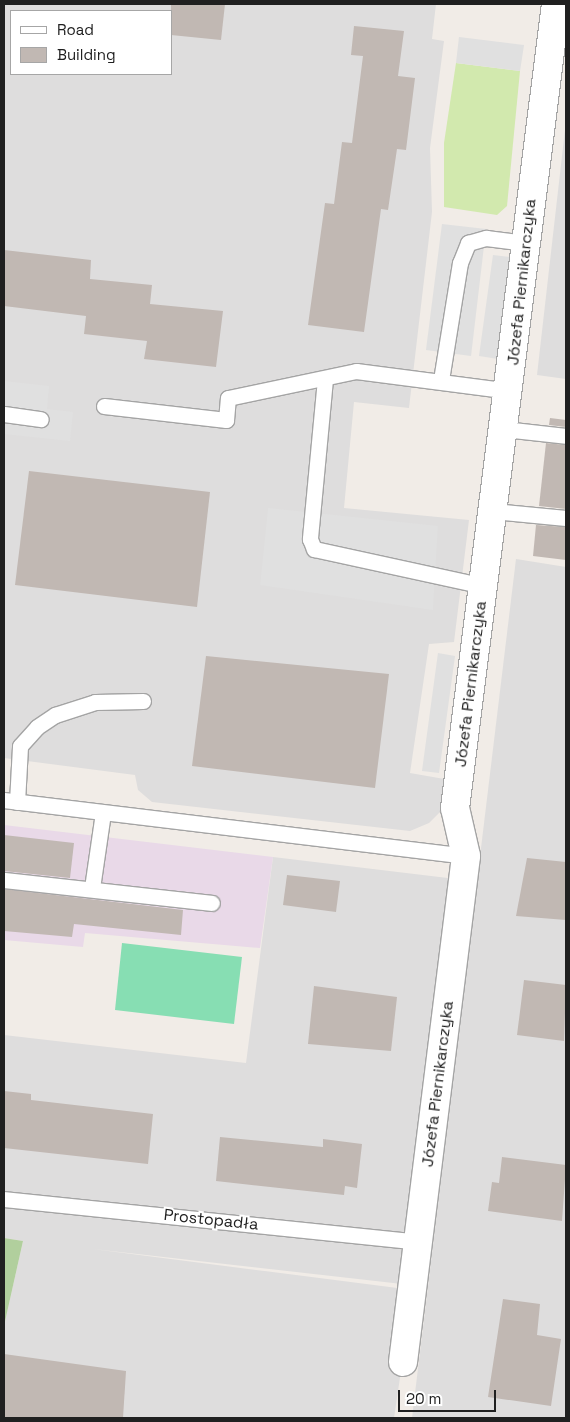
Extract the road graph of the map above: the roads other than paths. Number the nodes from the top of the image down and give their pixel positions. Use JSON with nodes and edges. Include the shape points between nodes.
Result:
{"nodes":[{"id":1,"x":556,"y":4,"type":"edge"},
{"id":2,"x":526,"y":242,"type":"junction"},
{"id":3,"x":325,"y":378,"type":"junction"},
{"id":4,"x":441,"y":380,"type":"junction"},
{"id":5,"x":510,"y":391,"type":"junction"},
{"id":6,"x":104,"y":406,"type":"dead end"},
{"id":7,"x":4,"y":414,"type":"edge"},
{"id":8,"x":41,"y":419,"type":"dead end"},
{"id":9,"x":504,"y":429,"type":"junction"},
{"id":10,"x":566,"y":436,"type":"edge"},
{"id":11,"x":493,"y":510,"type":"junction"},
{"id":12,"x":566,"y":518,"type":"edge"},
{"id":13,"x":483,"y":586,"type":"junction"},
{"id":14,"x":143,"y":701,"type":"dead end"},
{"id":15,"x":10,"y":801,"type":"edge"},
{"id":16,"x":103,"y":813,"type":"junction"},
{"id":17,"x":466,"y":856,"type":"junction"},
{"id":18,"x":4,"y":880,"type":"edge"},
{"id":19,"x":92,"y":888,"type":"junction"},
{"id":20,"x":212,"y":903,"type":"dead end"},
{"id":21,"x":4,"y":1198,"type":"edge"},
{"id":22,"x":418,"y":1242,"type":"junction"},
{"id":23,"x":403,"y":1362,"type":"dead end"}],
"edges":[{"from":1,"to":2,"type":"street","name":"Józefa Piernikarczyka"},
{"from":2,"to":4,"type":"lane","via":[[486,238],[468,243],[460,263]]},
{"from":2,"to":5,"type":"street","name":"Józefa Piernikarczyka"},
{"from":3,"to":4,"type":"lane","via":[[356,371]]},
{"from":3,"to":6,"type":"lane","via":[[228,398],[226,420]]},
{"from":3,"to":13,"type":"lane","via":[[310,539],[314,549]]},
{"from":4,"to":5,"type":"lane"},
{"from":5,"to":9,"type":"street","name":"Józefa Piernikarczyka"},
{"from":7,"to":8,"type":"lane"},
{"from":9,"to":10,"type":"lane"},
{"from":9,"to":11,"type":"street","name":"Józefa Piernikarczyka"},
{"from":11,"to":12,"type":"lane"},
{"from":11,"to":13,"type":"street","name":"Józefa Piernikarczyka"},
{"from":13,"to":17,"type":"street","name":"Józefa Piernikarczyka","via":[[455,808]]},
{"from":14,"to":15,"type":"lane","via":[[95,702],[55,715],[37,727],[20,746]]},
{"from":15,"to":16,"type":"lane"},
{"from":16,"to":17,"type":"lane"},
{"from":16,"to":19,"type":"lane"},
{"from":17,"to":22,"type":"street","name":"Józefa Piernikarczyka"},
{"from":18,"to":19,"type":"lane"},
{"from":19,"to":20,"type":"lane"},
{"from":21,"to":22,"type":"lane","name":"Prostopadła"},
{"from":22,"to":23,"type":"street","name":"Józefa Piernikarczyka"}]}
